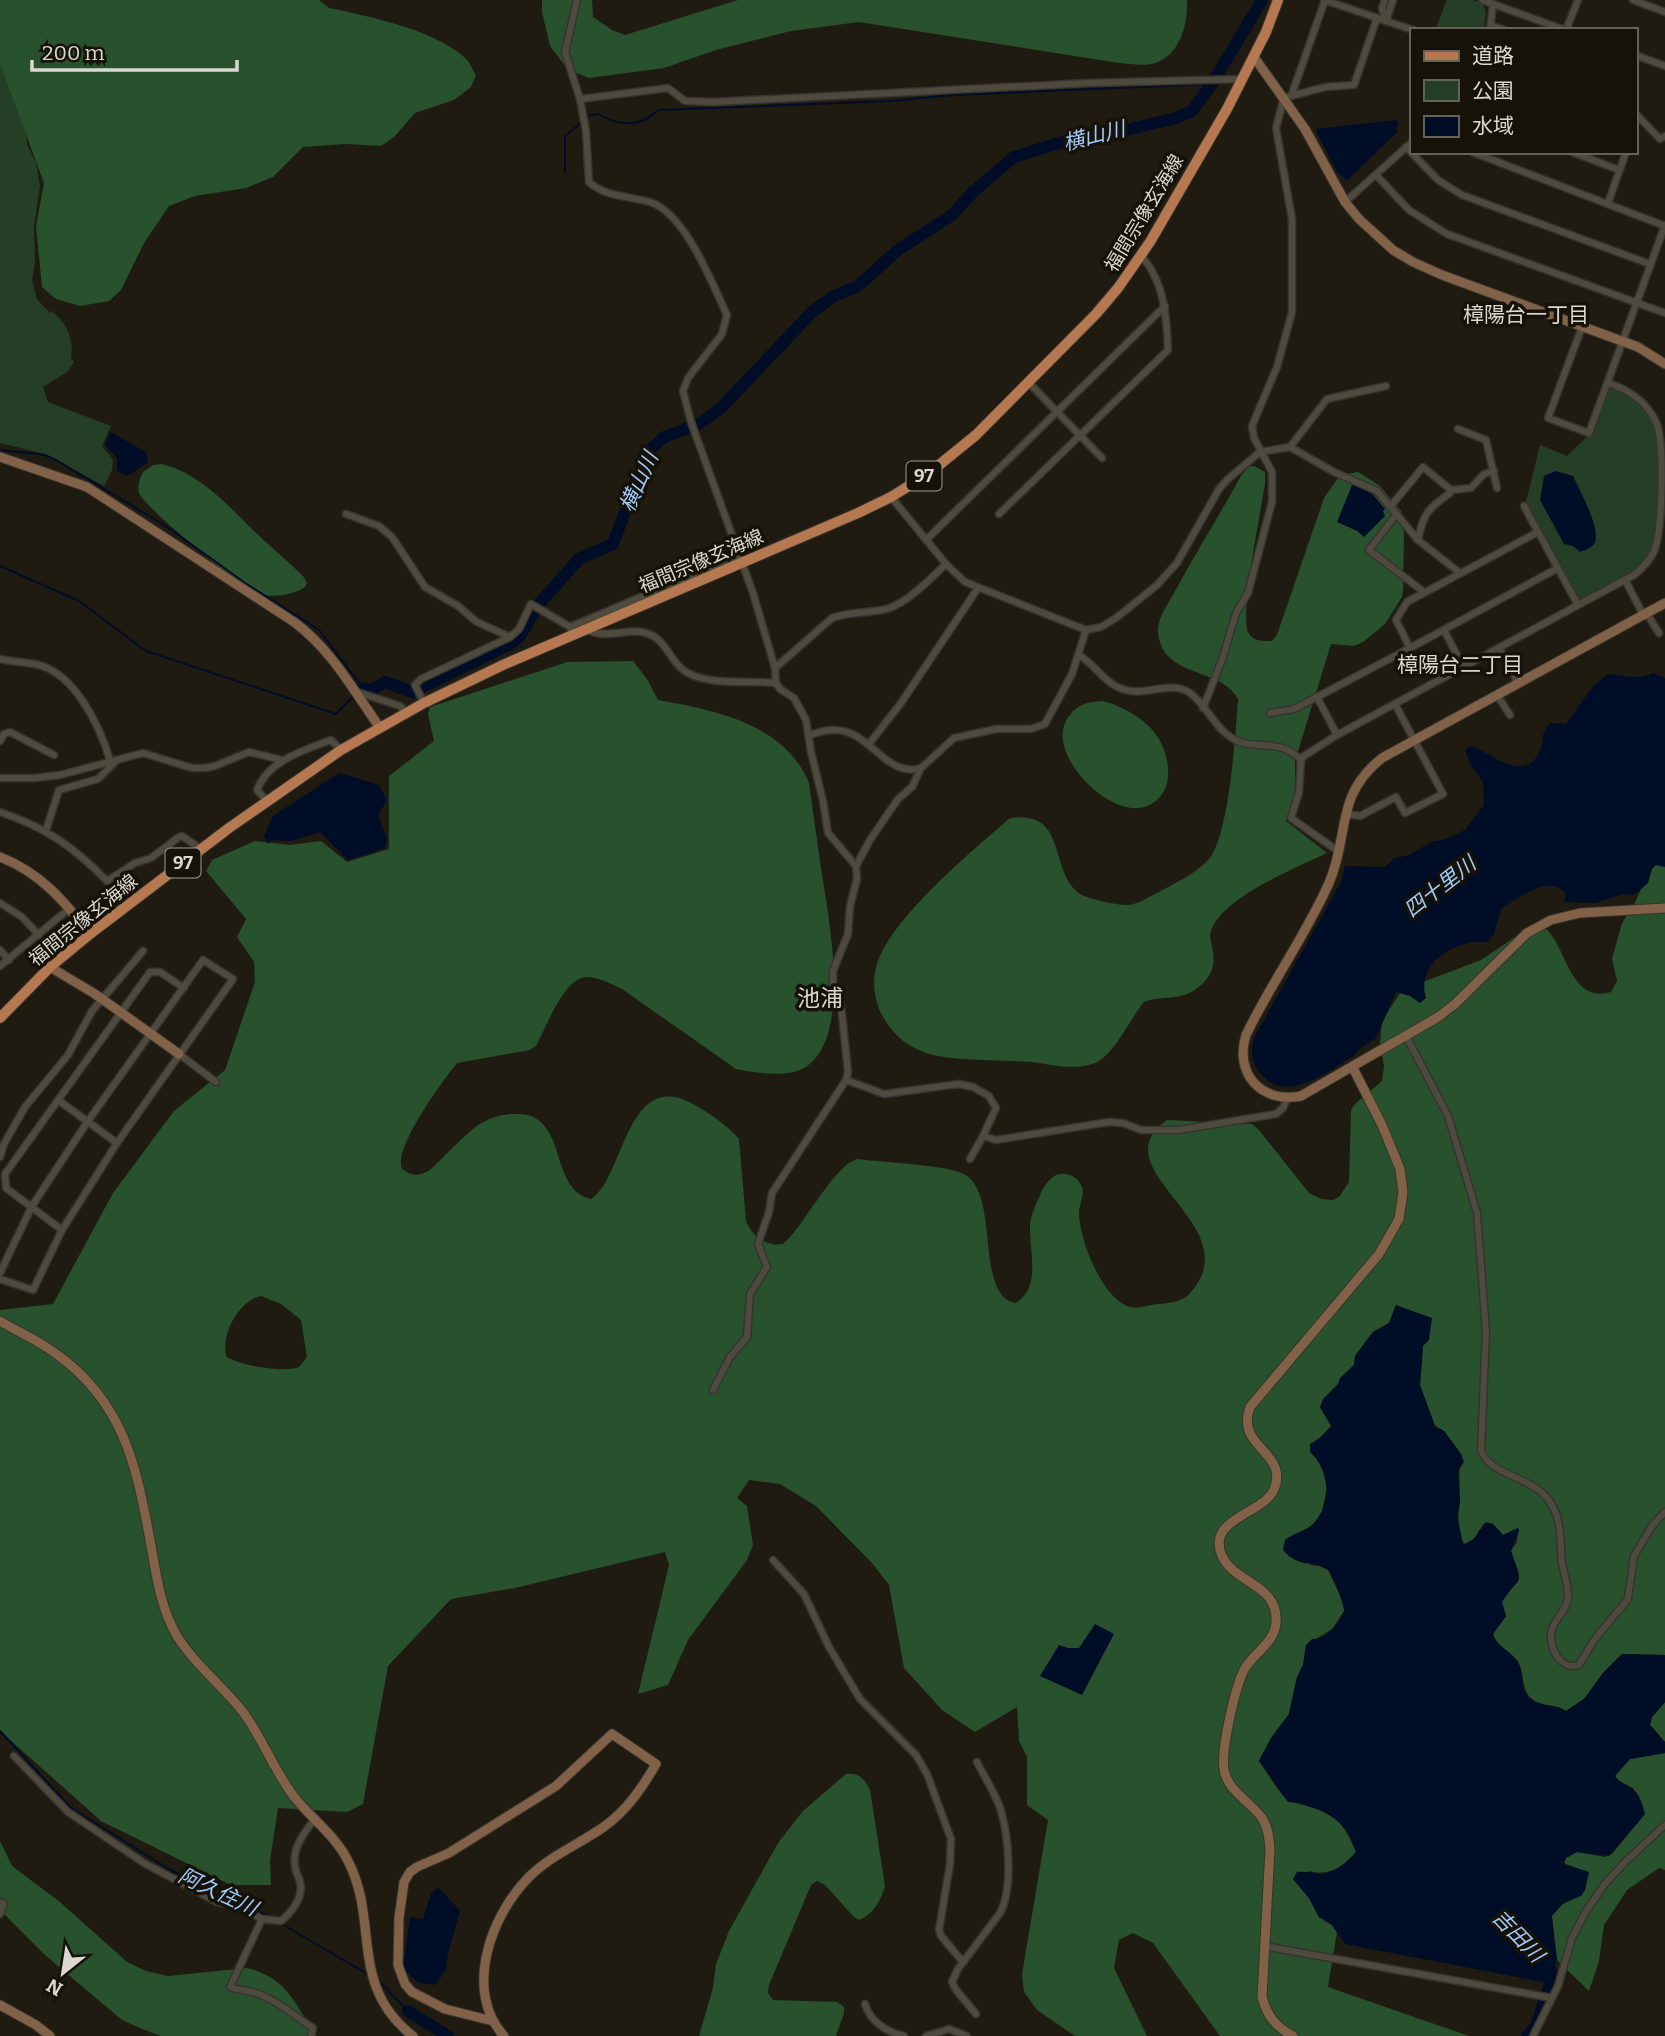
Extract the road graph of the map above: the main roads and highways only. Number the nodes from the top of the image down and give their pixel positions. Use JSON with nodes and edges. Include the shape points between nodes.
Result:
{"nodes":[{"id":1,"x":1278,"y":0,"type":"edge"},
{"id":2,"x":0,"y":1018,"type":"edge"}],
"edges":[{"from":1,"to":2,"type":"main road","name":"福間宗像玄海線","number":"97","via":[[1243,79],[1141,256],[1096,314],[966,444],[891,497],[586,629],[571,631],[424,703],[341,750],[266,800],[90,934]]}]}
